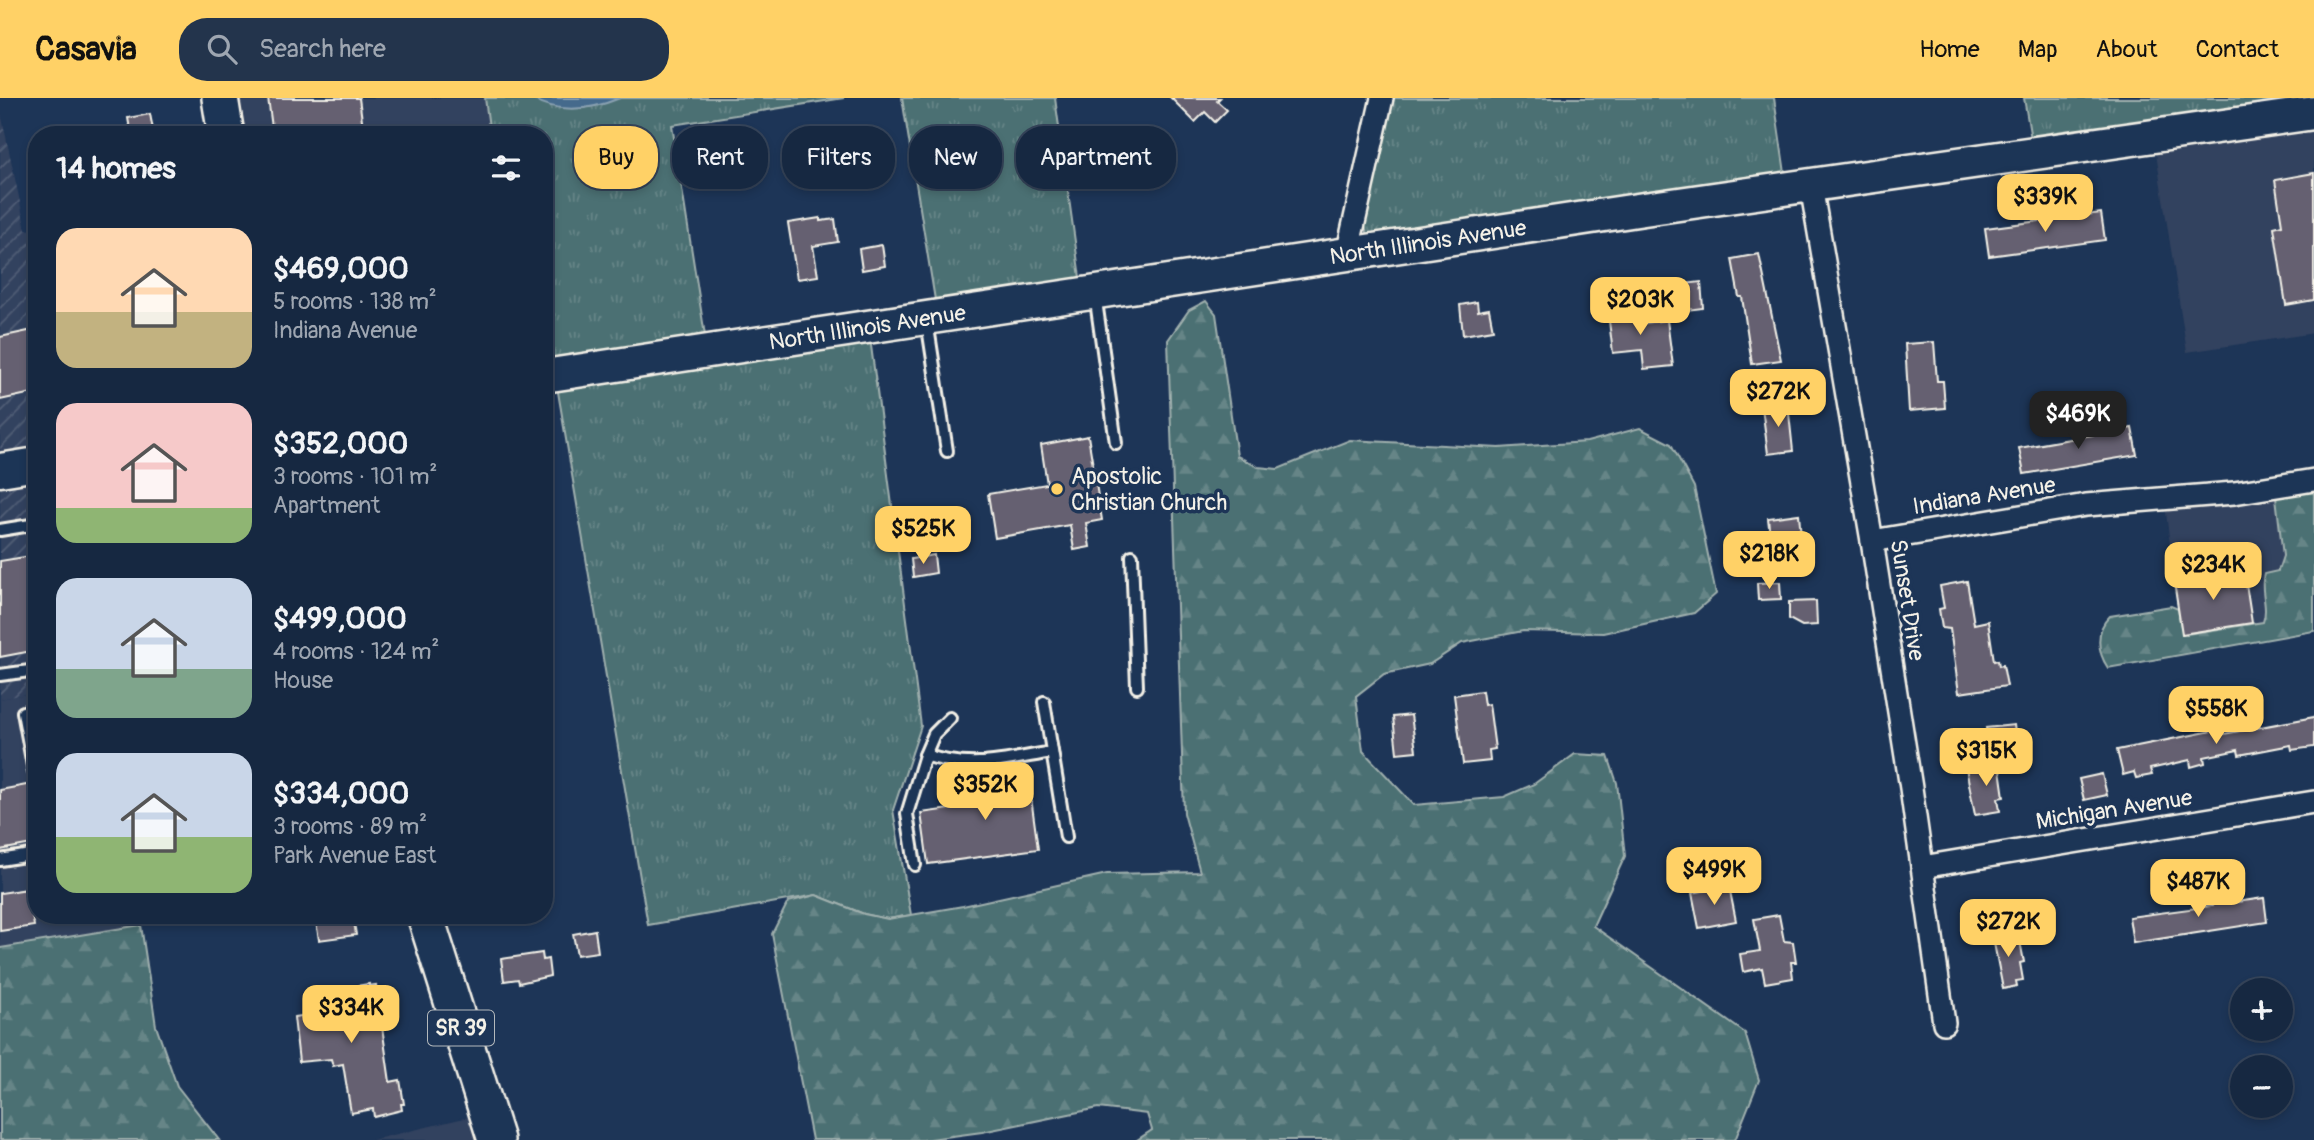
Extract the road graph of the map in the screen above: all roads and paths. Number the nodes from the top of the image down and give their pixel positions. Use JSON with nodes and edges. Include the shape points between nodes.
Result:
{"nodes":[{"id":1,"x":220,"y":98,"type":"edge"},
{"id":2,"x":1382,"y":98,"type":"edge"},
{"id":3,"x":2314,"y":113,"type":"edge"},
{"id":4,"x":225,"y":126,"type":"edge"},
{"id":5,"x":1811,"y":186,"type":"junction"},
{"id":6,"x":1347,"y":254,"type":"junction"},
{"id":7,"x":1094,"y":293,"type":"junction"},
{"id":8,"x":927,"y":318,"type":"junction"},
{"id":9,"x":553,"y":375,"type":"edge"},
{"id":10,"x":1116,"y":443,"type":"dead end"},
{"id":11,"x":947,"y":451,"type":"dead end"},
{"id":12,"x":28,"y":465,"type":"edge"},
{"id":13,"x":0,"y":470,"type":"edge"},
{"id":14,"x":2314,"y":480,"type":"edge"},
{"id":15,"x":28,"y":525,"type":"edge"},
{"id":16,"x":0,"y":530,"type":"edge"},
{"id":17,"x":1872,"y":541,"type":"junction"},
{"id":18,"x":1132,"y":556,"type":"dead end"},
{"id":19,"x":28,"y":671,"type":"edge"},
{"id":20,"x":0,"y":675,"type":"edge"},
{"id":21,"x":1136,"y":687,"type":"dead end"},
{"id":22,"x":1044,"y":702,"type":"dead end"},
{"id":23,"x":28,"y":711,"type":"edge"},
{"id":24,"x":950,"y":718,"type":"dead end"},
{"id":25,"x":28,"y":739,"type":"edge"},
{"id":26,"x":1052,"y":752,"type":"junction"},
{"id":27,"x":925,"y":755,"type":"junction"},
{"id":28,"x":2314,"y":802,"type":"edge"},
{"id":29,"x":1066,"y":837,"type":"dead end"},
{"id":30,"x":28,"y":855,"type":"edge"},
{"id":31,"x":0,"y":860,"type":"edge"},
{"id":32,"x":915,"y":865,"type":"dead end"},
{"id":33,"x":1922,"y":867,"type":"junction"},
{"id":34,"x":428,"y":924,"type":"edge"},
{"id":35,"x":1944,"y":1023,"type":"dead end"},
{"id":36,"x":496,"y":1140,"type":"edge"}],
"edges":[{"from":1,"to":4,"type":"main road"},
{"from":2,"to":6,"type":"street"},
{"from":3,"to":5,"type":"street","name":"North Illinois Avenue"},
{"from":5,"to":6,"type":"street","name":"North Illinois Avenue"},
{"from":5,"to":17,"type":"street","name":"Sunset Drive"},
{"from":6,"to":7,"type":"street","name":"North Illinois Avenue"},
{"from":7,"to":8,"type":"street","name":"North Illinois Avenue"},
{"from":7,"to":10,"type":"lane"},
{"from":8,"to":9,"type":"street","name":"North Illinois Avenue"},
{"from":8,"to":11,"type":"lane"},
{"from":12,"to":13,"type":"street"},
{"from":14,"to":17,"type":"street","name":"Indiana Avenue","via":[[2074,507]]},
{"from":15,"to":16,"type":"lane"},
{"from":17,"to":33,"type":"street","name":"Sunset Drive"},
{"from":18,"to":21,"type":"lane"},
{"from":19,"to":20,"type":"lane"},
{"from":22,"to":26,"type":"lane"},
{"from":23,"to":25,"type":"lane","via":[[23,712]]},
{"from":24,"to":27,"type":"lane","via":[[934,734]]},
{"from":26,"to":27,"type":"lane","via":[[976,764],[949,763]]},
{"from":26,"to":29,"type":"lane"},
{"from":27,"to":32,"type":"lane","via":[[907,814]]},
{"from":28,"to":33,"type":"street","name":"Michigan Avenue"},
{"from":30,"to":31,"type":"lane"},
{"from":33,"to":35,"type":"street","name":"Sunset Drive"},
{"from":34,"to":36,"type":"main road","number":"SR 39"}]}
